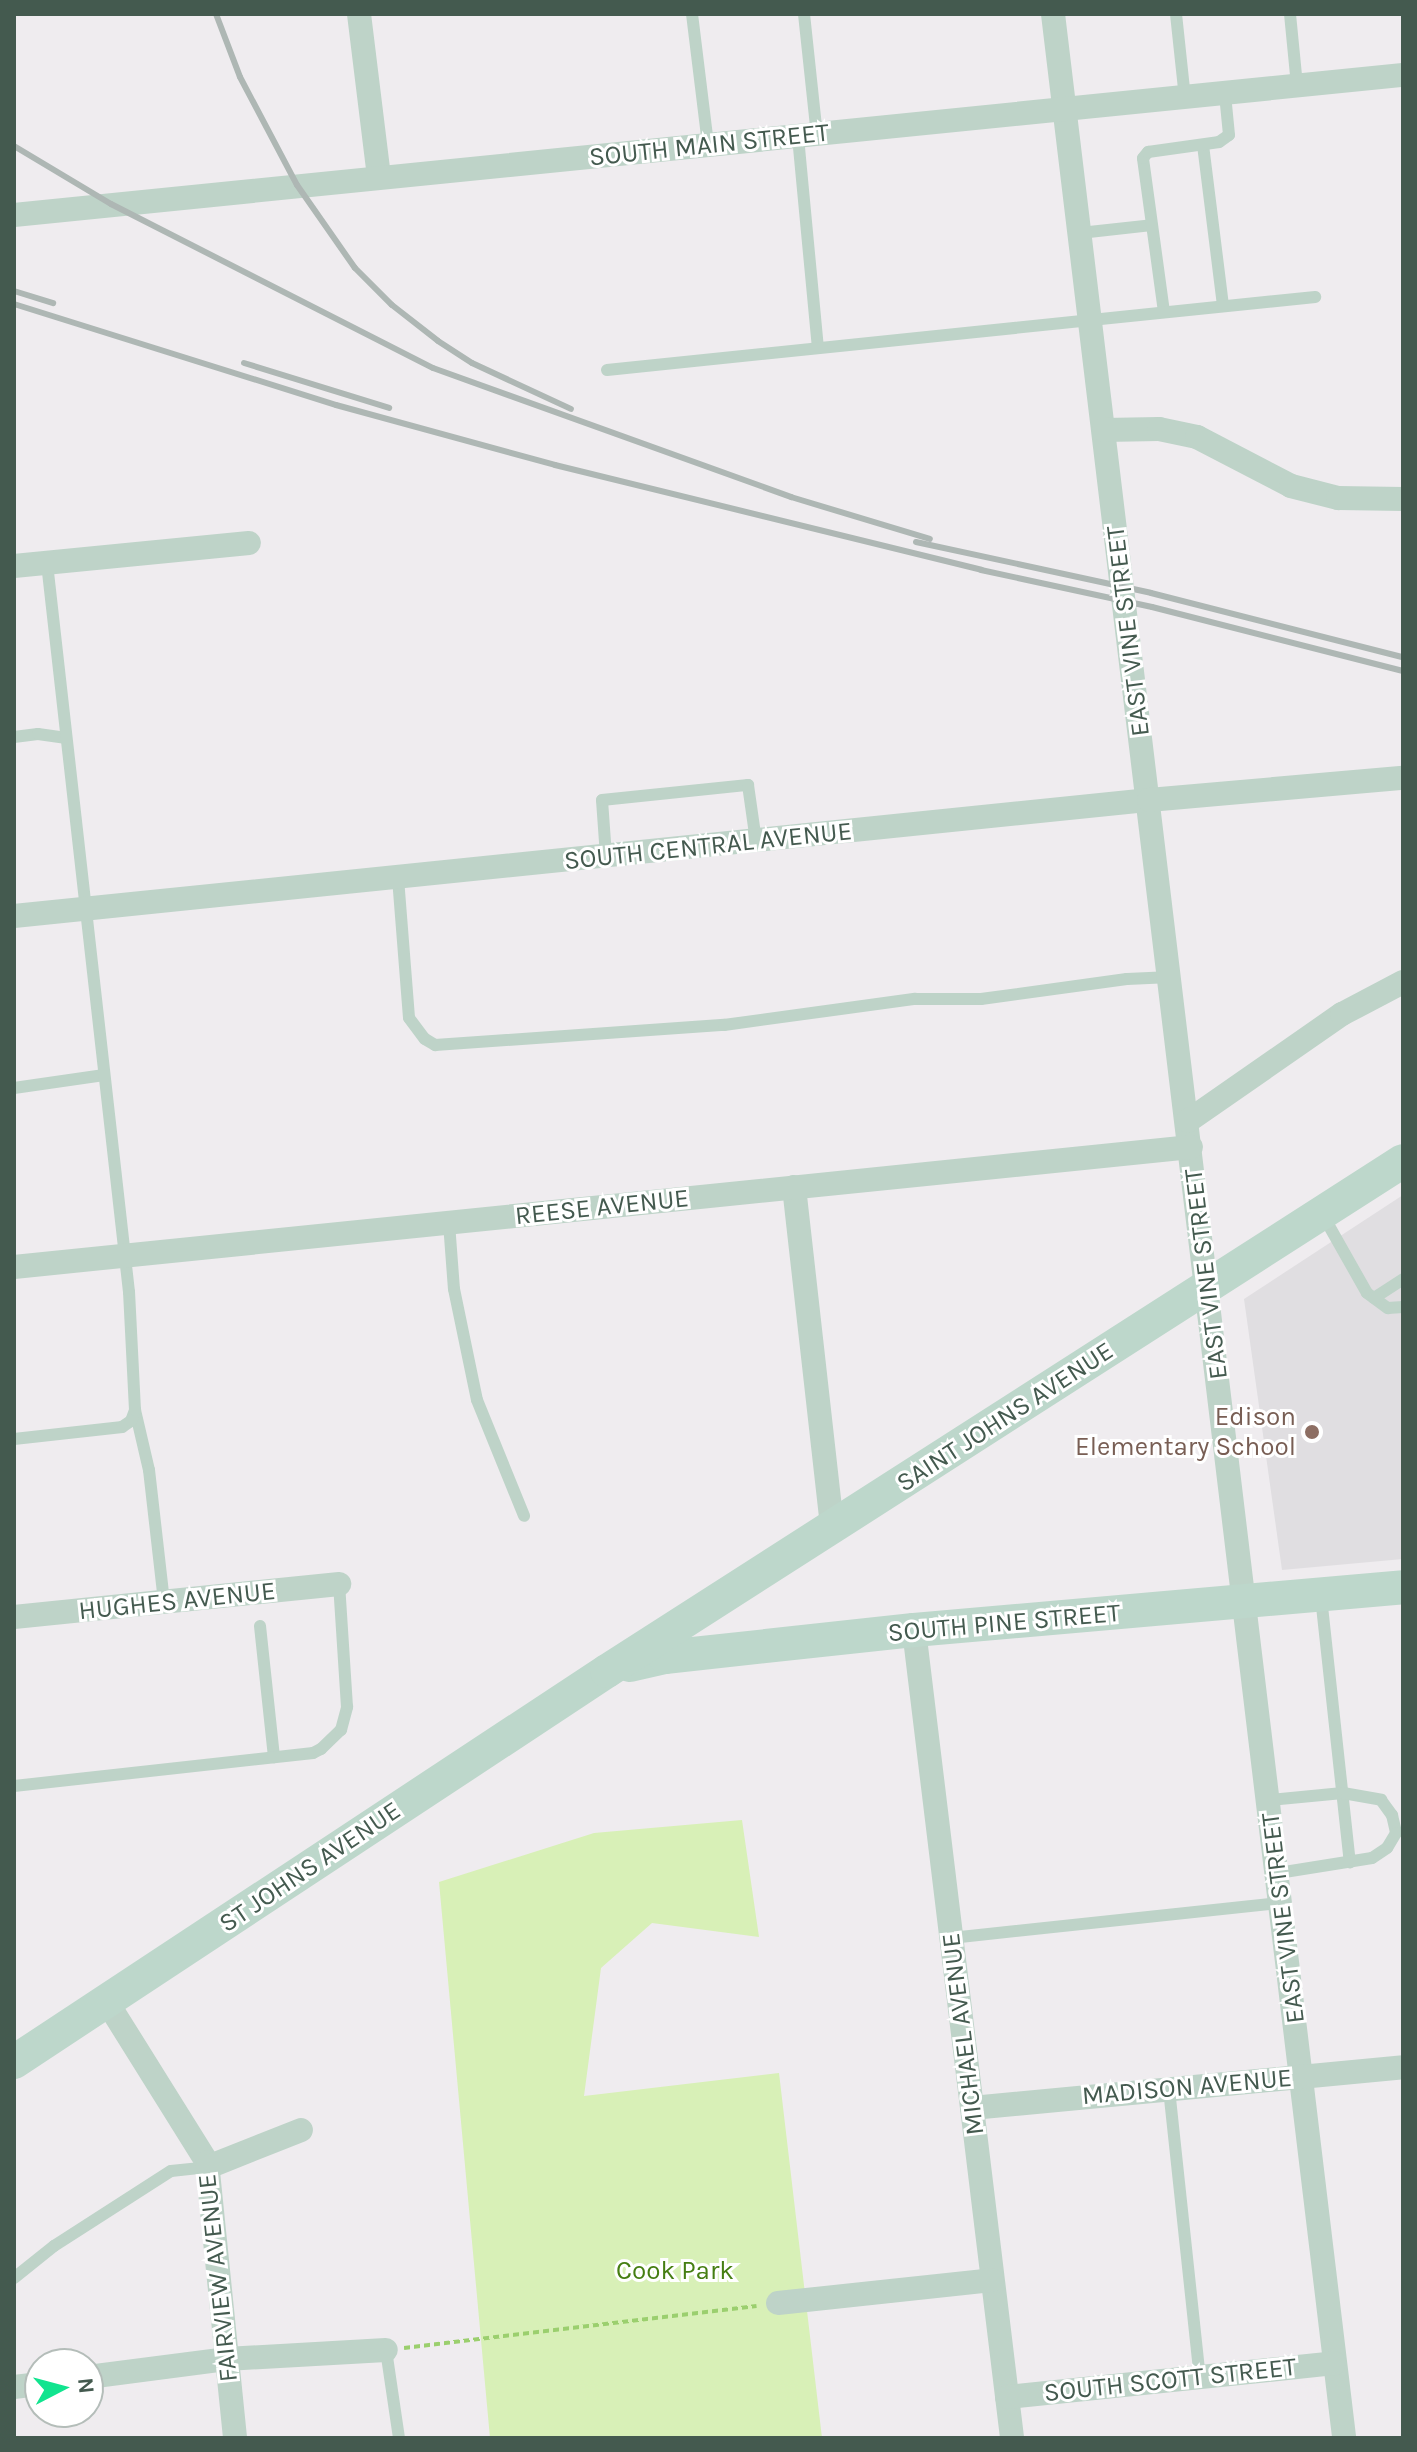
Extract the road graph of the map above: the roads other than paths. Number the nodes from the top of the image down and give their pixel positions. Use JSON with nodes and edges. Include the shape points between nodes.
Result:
{"nodes":[{"id":1,"x":359,"y":14,"type":"edge"},
{"id":2,"x":692,"y":14,"type":"edge"},
{"id":3,"x":804,"y":14,"type":"edge"},
{"id":4,"x":1053,"y":14,"type":"edge"},
{"id":5,"x":1176,"y":14,"type":"edge"},
{"id":6,"x":1290,"y":14,"type":"edge"},
{"id":7,"x":1403,"y":75,"type":"edge"},
{"id":8,"x":1297,"y":86,"type":"junction"},
{"id":9,"x":1225,"y":94,"type":"junction"},
{"id":10,"x":1185,"y":98,"type":"junction"},
{"id":11,"x":1066,"y":111,"type":"junction"},
{"id":12,"x":807,"y":136,"type":"junction"},
{"id":13,"x":708,"y":145,"type":"junction"},
{"id":14,"x":1203,"y":145,"type":"junction"},
{"id":15,"x":379,"y":177,"type":"junction"},
{"id":16,"x":14,"y":215,"type":"edge"},
{"id":17,"x":1152,"y":225,"type":"junction"},
{"id":18,"x":1080,"y":233,"type":"junction"},
{"id":19,"x":1315,"y":297,"type":"dead end"},
{"id":20,"x":1223,"y":306,"type":"junction"},
{"id":21,"x":1164,"y":312,"type":"junction"},
{"id":22,"x":1091,"y":319,"type":"junction"},
{"id":23,"x":818,"y":348,"type":"junction"},
{"id":24,"x":607,"y":370,"type":"dead end"},
{"id":25,"x":1104,"y":430,"type":"junction"},
{"id":26,"x":1403,"y":499,"type":"edge"},
{"id":27,"x":249,"y":543,"type":"dead end"},
{"id":28,"x":47,"y":563,"type":"junction"},
{"id":29,"x":14,"y":566,"type":"edge"},
{"id":30,"x":14,"y":737,"type":"edge"},
{"id":31,"x":65,"y":738,"type":"junction"},
{"id":32,"x":1403,"y":778,"type":"edge"},
{"id":33,"x":1149,"y":800,"type":"junction"},
{"id":34,"x":756,"y":841,"type":"junction"},
{"id":35,"x":606,"y":856,"type":"junction"},
{"id":36,"x":398,"y":878,"type":"junction"},
{"id":37,"x":84,"y":909,"type":"junction"},
{"id":38,"x":14,"y":916,"type":"edge"},
{"id":39,"x":1171,"y":977,"type":"junction"},
{"id":40,"x":1403,"y":982,"type":"edge"},
{"id":41,"x":104,"y":1075,"type":"junction"},
{"id":42,"x":14,"y":1088,"type":"edge"},
{"id":43,"x":1188,"y":1121,"type":"junction"},
{"id":44,"x":1191,"y":1147,"type":"junction"},
{"id":45,"x":1403,"y":1161,"type":"edge"},
{"id":46,"x":794,"y":1187,"type":"junction"},
{"id":47,"x":1322,"y":1214,"type":"junction"},
{"id":48,"x":449,"y":1223,"type":"junction"},
{"id":49,"x":125,"y":1256,"type":"junction"},
{"id":50,"x":14,"y":1267,"type":"edge"},
{"id":51,"x":1403,"y":1279,"type":"edge"},
{"id":52,"x":1208,"y":1287,"type":"junction"},
{"id":53,"x":1370,"y":1295,"type":"junction"},
{"id":54,"x":1403,"y":1307,"type":"edge"},
{"id":55,"x":135,"y":1410,"type":"junction"},
{"id":56,"x":14,"y":1439,"type":"edge"},
{"id":57,"x":524,"y":1516,"type":"dead end"},
{"id":58,"x":832,"y":1528,"type":"junction"},
{"id":59,"x":339,"y":1584,"type":"joint"},
{"id":60,"x":1403,"y":1587,"type":"edge"},
{"id":61,"x":1321,"y":1594,"type":"junction"},
{"id":62,"x":1246,"y":1601,"type":"junction"},
{"id":63,"x":164,"y":1602,"type":"junction"},
{"id":64,"x":14,"y":1617,"type":"edge"},
{"id":65,"x":260,"y":1626,"type":"dead end"},
{"id":66,"x":914,"y":1630,"type":"junction"},
{"id":67,"x":607,"y":1671,"type":"junction"},
{"id":68,"x":274,"y":1757,"type":"junction"},
{"id":69,"x":14,"y":1786,"type":"edge"},
{"id":70,"x":1343,"y":1793,"type":"junction"},
{"id":71,"x":1269,"y":1800,"type":"junction"},
{"id":72,"x":1350,"y":1862,"type":"junction"},
{"id":73,"x":1278,"y":1873,"type":"junction"},
{"id":74,"x":1281,"y":1903,"type":"junction"},
{"id":75,"x":951,"y":1938,"type":"junction"},
{"id":76,"x":107,"y":2002,"type":"junction"},
{"id":77,"x":14,"y":2062,"type":"edge"},
{"id":78,"x":1403,"y":2067,"type":"edge"},
{"id":79,"x":1302,"y":2076,"type":"junction"},
{"id":80,"x":1169,"y":2089,"type":"junction"},
{"id":81,"x":972,"y":2108,"type":"junction"},
{"id":82,"x":301,"y":2130,"type":"dead end"},
{"id":83,"x":208,"y":2167,"type":"junction"},
{"id":84,"x":14,"y":2278,"type":"edge"},
{"id":85,"x":992,"y":2280,"type":"junction"},
{"id":86,"x":778,"y":2303,"type":"road end"},
{"id":87,"x":386,"y":2350,"type":"joint"},
{"id":88,"x":226,"y":2359,"type":"junction"},
{"id":89,"x":1334,"y":2363,"type":"junction"},
{"id":90,"x":104,"y":2375,"type":"edge"},
{"id":91,"x":1200,"y":2377,"type":"junction"},
{"id":92,"x":1007,"y":2397,"type":"junction"},
{"id":93,"x":235,"y":2438,"type":"edge"},
{"id":94,"x":399,"y":2438,"type":"edge"},
{"id":95,"x":1012,"y":2438,"type":"edge"},
{"id":96,"x":1344,"y":2438,"type":"edge"}],
"edges":[{"from":1,"to":15,"type":"street"},
{"from":2,"to":13,"type":"lane"},
{"from":3,"to":12,"type":"lane"},
{"from":4,"to":11,"type":"street","name":"EAST VINE STREET"},
{"from":5,"to":10,"type":"lane"},
{"from":6,"to":8,"type":"lane"},
{"from":7,"to":8,"type":"street","name":"SOUTH MAIN STREET"},
{"from":8,"to":9,"type":"street","name":"SOUTH MAIN STREET"},
{"from":9,"to":10,"type":"street","name":"SOUTH MAIN STREET"},
{"from":9,"to":14,"type":"lane","via":[[1229,135]]},
{"from":10,"to":11,"type":"street","name":"SOUTH MAIN STREET"},
{"from":11,"to":12,"type":"street","name":"SOUTH MAIN STREET"},
{"from":11,"to":18,"type":"street","name":"EAST VINE STREET"},
{"from":12,"to":13,"type":"street","name":"SOUTH MAIN STREET"},
{"from":12,"to":23,"type":"lane"},
{"from":13,"to":15,"type":"street","name":"SOUTH MAIN STREET"},
{"from":14,"to":17,"type":"lane","via":[[1148,152],[1143,158]]},
{"from":14,"to":20,"type":"lane"},
{"from":15,"to":16,"type":"street","name":"SOUTH MAIN STREET"},
{"from":17,"to":18,"type":"lane"},
{"from":17,"to":21,"type":"lane"},
{"from":18,"to":22,"type":"street","name":"EAST VINE STREET"},
{"from":19,"to":20,"type":"lane"},
{"from":20,"to":21,"type":"lane"},
{"from":21,"to":22,"type":"lane"},
{"from":22,"to":23,"type":"lane"},
{"from":22,"to":25,"type":"street","name":"EAST VINE STREET"},
{"from":23,"to":24,"type":"lane"},
{"from":25,"to":26,"type":"street","via":[[1159,429],[1197,437],[1291,486],[1338,498]]},
{"from":25,"to":33,"type":"street","name":"EAST VINE STREET"},
{"from":27,"to":28,"type":"street"},
{"from":28,"to":29,"type":"street"},
{"from":28,"to":31,"type":"lane"},
{"from":30,"to":31,"type":"lane"},
{"from":31,"to":37,"type":"lane"},
{"from":32,"to":33,"type":"street","name":"SOUTH CENTRAL AVENUE"},
{"from":33,"to":34,"type":"street","name":"SOUTH CENTRAL AVENUE"},
{"from":33,"to":39,"type":"street","name":"EAST VINE STREET"},
{"from":34,"to":35,"type":"street","name":"SOUTH CENTRAL AVENUE"},
{"from":34,"to":35,"type":"lane","via":[[748,785],[733,786],[602,800]]},
{"from":35,"to":36,"type":"street","name":"SOUTH CENTRAL AVENUE"},
{"from":36,"to":37,"type":"street","name":"SOUTH CENTRAL AVENUE"},
{"from":36,"to":39,"type":"lane","via":[[409,1018],[435,1045],[724,1025],[915,999],[981,999]]},
{"from":37,"to":38,"type":"street","name":"SOUTH CENTRAL AVENUE"},
{"from":37,"to":41,"type":"lane"},
{"from":39,"to":43,"type":"street","name":"EAST VINE STREET"},
{"from":40,"to":43,"type":"street","via":[[1342,1014]]},
{"from":41,"to":42,"type":"lane"},
{"from":41,"to":49,"type":"lane"},
{"from":43,"to":44,"type":"street","name":"EAST VINE STREET"},
{"from":44,"to":46,"type":"street","name":"REESE AVENUE"},
{"from":44,"to":52,"type":"street","name":"EAST VINE STREET"},
{"from":45,"to":47,"type":"main road","name":"SAINT JOHNS AVENUE"},
{"from":46,"to":48,"type":"street","name":"REESE AVENUE"},
{"from":46,"to":58,"type":"street"},
{"from":47,"to":52,"type":"main road","name":"SAINT JOHNS AVENUE"},
{"from":47,"to":53,"type":"lane"},
{"from":48,"to":49,"type":"street","name":"REESE AVENUE"},
{"from":48,"to":57,"type":"lane","via":[[454,1289],[477,1400]]},
{"from":49,"to":50,"type":"street","name":"REESE AVENUE"},
{"from":49,"to":55,"type":"lane"},
{"from":51,"to":53,"type":"lane"},
{"from":52,"to":58,"type":"main road","name":"SAINT JOHNS AVENUE"},
{"from":52,"to":62,"type":"street","name":"EAST VINE STREET"},
{"from":53,"to":54,"type":"lane","via":[[1388,1308]]},
{"from":55,"to":56,"type":"lane","via":[[122,1427]]},
{"from":55,"to":63,"type":"lane","via":[[149,1470]]},
{"from":58,"to":67,"type":"main road","name":"SAINT JOHNS AVENUE"},
{"from":59,"to":63,"type":"street","name":"HUGHES AVENUE"},
{"from":59,"to":68,"type":"lane","via":[[347,1707],[341,1730],[313,1753]]},
{"from":60,"to":61,"type":"main road","name":"SOUTH PINE STREET"},
{"from":61,"to":62,"type":"main road","name":"SOUTH PINE STREET"},
{"from":61,"to":70,"type":"lane"},
{"from":62,"to":66,"type":"main road","name":"SOUTH PINE STREET"},
{"from":62,"to":71,"type":"street","name":"EAST VINE STREET"},
{"from":63,"to":64,"type":"street","name":"HUGHES AVENUE"},
{"from":65,"to":68,"type":"lane"},
{"from":66,"to":67,"type":"main road","name":"SOUTH PINE STREET","via":[[665,1657]]},
{"from":66,"to":75,"type":"street","name":"MICHAEL AVENUE"},
{"from":67,"to":76,"type":"main road","name":"ST JOHNS AVENUE"},
{"from":68,"to":69,"type":"lane"},
{"from":70,"to":71,"type":"lane"},
{"from":70,"to":72,"type":"lane"},
{"from":70,"to":72,"type":"lane","via":[[1381,1800],[1396,1833],[1372,1858]]},
{"from":71,"to":73,"type":"street","name":"EAST VINE STREET"},
{"from":72,"to":73,"type":"lane"},
{"from":73,"to":74,"type":"street","name":"EAST VINE STREET"},
{"from":74,"to":75,"type":"lane"},
{"from":74,"to":79,"type":"street","name":"EAST VINE STREET"},
{"from":75,"to":81,"type":"street","name":"MICHAEL AVENUE"},
{"from":76,"to":77,"type":"main road","name":"ST JOHNS AVENUE"},
{"from":76,"to":83,"type":"street","name":"FAIRVIEW AVENUE"},
{"from":78,"to":79,"type":"street","name":"MADISON AVENUE"},
{"from":79,"to":80,"type":"street","name":"MADISON AVENUE"},
{"from":79,"to":89,"type":"street","name":"EAST VINE STREET"},
{"from":80,"to":81,"type":"street","name":"MADISON AVENUE"},
{"from":80,"to":91,"type":"lane"},
{"from":81,"to":85,"type":"street","name":"MICHAEL AVENUE"},
{"from":82,"to":83,"type":"street"},
{"from":83,"to":84,"type":"lane","via":[[171,2171]]},
{"from":83,"to":88,"type":"street","name":"FAIRVIEW AVENUE"},
{"from":85,"to":86,"type":"street"},
{"from":85,"to":92,"type":"street","name":"MICHAEL AVENUE"},
{"from":87,"to":88,"type":"street"},
{"from":87,"to":94,"type":"lane"},
{"from":88,"to":90,"type":"street"},
{"from":88,"to":93,"type":"street","name":"FAIRVIEW AVENUE"},
{"from":89,"to":91,"type":"street","name":"SOUTH SCOTT STREET"},
{"from":89,"to":96,"type":"street","name":"EAST VINE STREET"},
{"from":91,"to":92,"type":"street","name":"SOUTH SCOTT STREET"},
{"from":92,"to":95,"type":"street","name":"MICHAEL AVENUE"}]}
